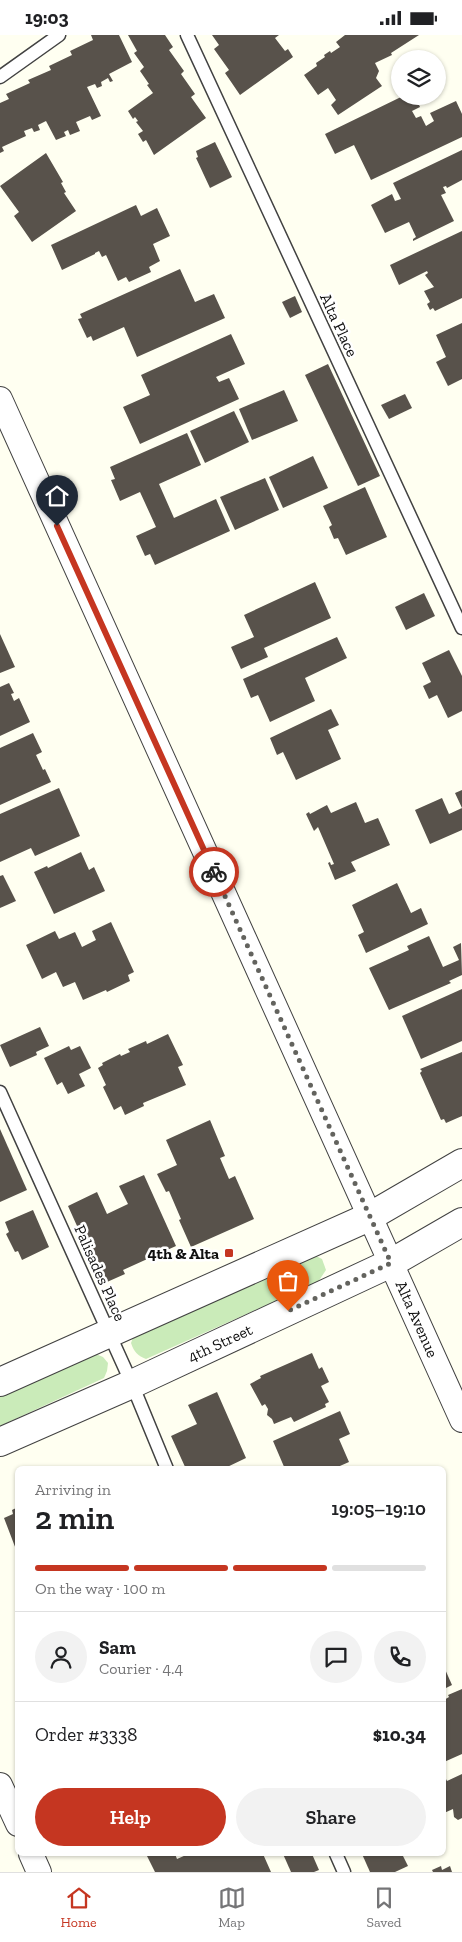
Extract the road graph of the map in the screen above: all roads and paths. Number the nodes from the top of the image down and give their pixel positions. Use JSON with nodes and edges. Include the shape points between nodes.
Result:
{"nodes":[{"id":1,"x":59,"y":35,"type":"edge"},
{"id":2,"x":187,"y":35,"type":"edge"},
{"id":3,"x":0,"y":77,"type":"edge"},
{"id":4,"x":0,"y":399,"type":"edge"},
{"id":5,"x":462,"y":628,"type":"edge"},
{"id":6,"x":0,"y":1092,"type":"edge"},
{"id":7,"x":462,"y":1163,"type":"edge"},
{"id":8,"x":369,"y":1217,"type":"junction"},
{"id":9,"x":462,"y":1222,"type":"edge"},
{"id":10,"x":391,"y":1263,"type":"junction"},
{"id":11,"x":108,"y":1333,"type":"junction"},
{"id":12,"x":0,"y":1382,"type":"edge"},
{"id":13,"x":132,"y":1384,"type":"junction"},
{"id":14,"x":462,"y":1420,"type":"edge"},
{"id":15,"x":0,"y":1441,"type":"edge"},
{"id":16,"x":166,"y":1466,"type":"edge"},
{"id":17,"x":0,"y":1785,"type":"edge"},
{"id":18,"x":15,"y":1818,"type":"edge"},
{"id":19,"x":32,"y":1856,"type":"edge"},
{"id":20,"x":337,"y":1856,"type":"edge"},
{"id":21,"x":39,"y":1872,"type":"edge"},
{"id":22,"x":344,"y":1872,"type":"edge"}],
"edges":[{"from":1,"to":3,"type":"lane"},
{"from":2,"to":5,"type":"lane","name":"Alta Place"},
{"from":4,"to":8,"type":"street","name":"Alta Avenue"},
{"from":6,"to":11,"type":"lane","name":"Palisades Place"},
{"from":7,"to":8,"type":"street"},
{"from":8,"to":10,"type":"street","name":"Alta Avenue"},
{"from":8,"to":11,"type":"street"},
{"from":9,"to":10,"type":"street","name":"4th Street"},
{"from":10,"to":13,"type":"street","name":"4th Street"},
{"from":10,"to":14,"type":"street","name":"Alta Avenue"},
{"from":11,"to":12,"type":"street"},
{"from":11,"to":13,"type":"lane","name":"Palisades Place"},
{"from":13,"to":15,"type":"street","name":"4th Street"},
{"from":13,"to":16,"type":"lane","name":"Palisades Place"},
{"from":17,"to":18,"type":"street"},
{"from":19,"to":21,"type":"street"},
{"from":20,"to":22,"type":"lane"}]}
